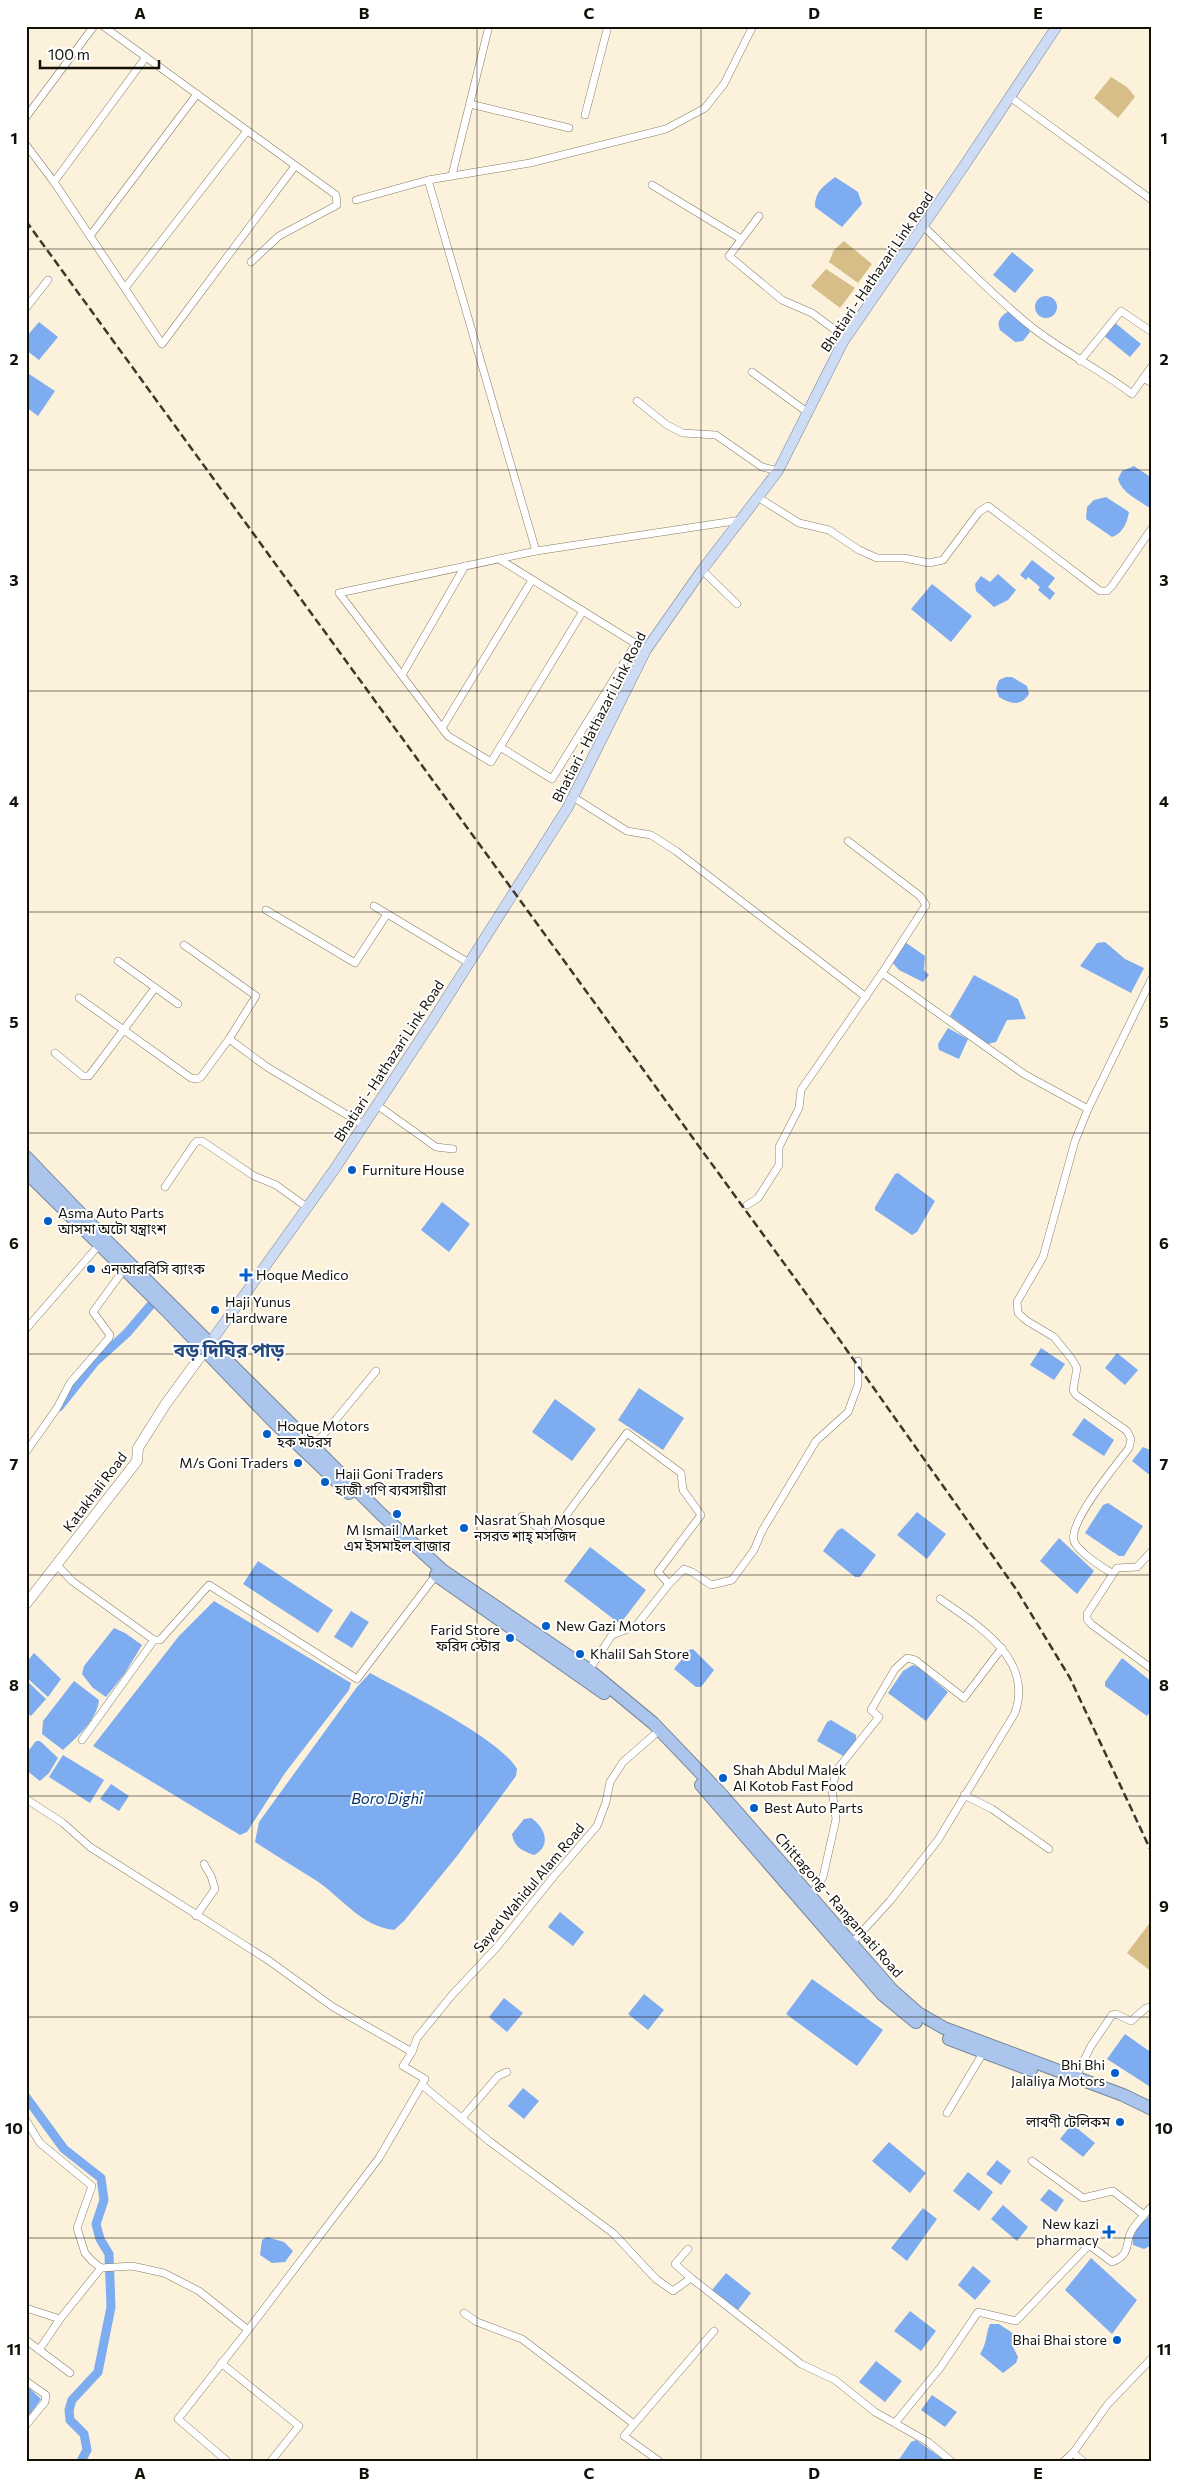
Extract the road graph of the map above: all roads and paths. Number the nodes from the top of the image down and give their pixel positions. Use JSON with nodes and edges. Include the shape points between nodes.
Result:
{"nodes":[{"id":1,"x":94,"y":26,"type":"edge"},
{"id":2,"x":104,"y":26,"type":"edge"},
{"id":3,"x":489,"y":26,"type":"edge"},
{"id":4,"x":608,"y":26,"type":"edge"},
{"id":5,"x":753,"y":26,"type":"edge"},
{"id":6,"x":1057,"y":26,"type":"edge"},
{"id":7,"x":146,"y":58,"type":"junction"},
{"id":8,"x":197,"y":94,"type":"junction"},
{"id":9,"x":1010,"y":98,"type":"junction"},
{"id":10,"x":470,"y":104,"type":"junction"},
{"id":11,"x":585,"y":115,"type":"dead end"},
{"id":12,"x":26,"y":117,"type":"edge"},
{"id":13,"x":569,"y":128,"type":"dead end"},
{"id":14,"x":247,"y":131,"type":"junction"},
{"id":15,"x":26,"y":145,"type":"edge"},
{"id":16,"x":295,"y":166,"type":"junction"},
{"id":17,"x":452,"y":175,"type":"junction"},
{"id":18,"x":428,"y":180,"type":"junction"},
{"id":19,"x":54,"y":182,"type":"junction"},
{"id":20,"x":652,"y":185,"type":"dead end"},
{"id":21,"x":356,"y":200,"type":"dead end"},
{"id":22,"x":1152,"y":200,"type":"edge"},
{"id":23,"x":759,"y":216,"type":"dead end"},
{"id":24,"x":923,"y":226,"type":"junction"},
{"id":25,"x":90,"y":236,"type":"junction"},
{"id":26,"x":741,"y":239,"type":"junction"},
{"id":27,"x":251,"y":262,"type":"dead end"},
{"id":28,"x":48,"y":280,"type":"dead end"},
{"id":29,"x":125,"y":288,"type":"junction"},
{"id":30,"x":26,"y":308,"type":"edge"},
{"id":31,"x":1152,"y":332,"type":"edge"},
{"id":32,"x":846,"y":338,"type":"junction"},
{"id":33,"x":1080,"y":361,"type":"junction"},
{"id":34,"x":1152,"y":366,"type":"edge"},
{"id":35,"x":752,"y":372,"type":"dead end"},
{"id":36,"x":1143,"y":378,"type":"junction"},
{"id":37,"x":1152,"y":383,"type":"edge"},
{"id":38,"x":637,"y":401,"type":"dead end"},
{"id":39,"x":807,"y":412,"type":"junction"},
{"id":40,"x":778,"y":471,"type":"junction"},
{"id":41,"x":759,"y":498,"type":"junction"},
{"id":42,"x":741,"y":520,"type":"junction"},
{"id":43,"x":1152,"y":528,"type":"edge"},
{"id":44,"x":536,"y":551,"type":"junction"},
{"id":45,"x":499,"y":559,"type":"junction"},
{"id":46,"x":465,"y":566,"type":"junction"},
{"id":47,"x":702,"y":570,"type":"junction"},
{"id":48,"x":532,"y":580,"type":"junction"},
{"id":49,"x":736,"y":604,"type":"dead end"},
{"id":50,"x":584,"y":611,"type":"junction"},
{"id":51,"x":636,"y":643,"type":"junction"},
{"id":52,"x":646,"y":650,"type":"junction"},
{"id":53,"x":402,"y":675,"type":"junction"},
{"id":54,"x":442,"y":728,"type":"junction"},
{"id":55,"x":500,"y":748,"type":"junction"},
{"id":56,"x":572,"y":797,"type":"junction"},
{"id":57,"x":848,"y":841,"type":"dead end"},
{"id":58,"x":374,"y":906,"type":"dead end"},
{"id":59,"x":266,"y":910,"type":"dead end"},
{"id":60,"x":387,"y":914,"type":"junction"},
{"id":61,"x":184,"y":945,"type":"dead end"},
{"id":62,"x":118,"y":961,"type":"dead end"},
{"id":63,"x":469,"y":963,"type":"junction"},
{"id":64,"x":882,"y":973,"type":"junction"},
{"id":65,"x":1152,"y":978,"type":"edge"},
{"id":66,"x":155,"y":988,"type":"junction"},
{"id":67,"x":866,"y":997,"type":"junction"},
{"id":68,"x":79,"y":998,"type":"dead end"},
{"id":69,"x":178,"y":1004,"type":"dead end"},
{"id":70,"x":124,"y":1030,"type":"junction"},
{"id":71,"x":229,"y":1039,"type":"junction"},
{"id":72,"x":55,"y":1054,"type":"dead end"},
{"id":73,"x":377,"y":1105,"type":"junction"},
{"id":74,"x":1088,"y":1109,"type":"junction"},
{"id":75,"x":364,"y":1125,"type":"junction"},
{"id":76,"x":453,"y":1149,"type":"dead end"},
{"id":77,"x":26,"y":1157,"type":"edge"},
{"id":78,"x":26,"y":1172,"type":"edge"},
{"id":79,"x":165,"y":1187,"type":"dead end"},
{"id":80,"x":747,"y":1205,"type":"dead end"},
{"id":81,"x":308,"y":1208,"type":"junction"},
{"id":82,"x":99,"y":1245,"type":"junction"},
{"id":83,"x":127,"y":1266,"type":"junction"},
{"id":84,"x":26,"y":1329,"type":"edge"},
{"id":85,"x":207,"y":1347,"type":"junction"},
{"id":86,"x":858,"y":1361,"type":"dead end"},
{"id":87,"x":376,"y":1371,"type":"dead end"},
{"id":88,"x":314,"y":1446,"type":"junction"},
{"id":89,"x":26,"y":1452,"type":"edge"},
{"id":90,"x":522,"y":1516,"type":"dead end"},
{"id":91,"x":1152,"y":1551,"type":"edge"},
{"id":92,"x":56,"y":1564,"type":"junction"},
{"id":93,"x":1112,"y":1573,"type":"junction"},
{"id":94,"x":436,"y":1575,"type":"junction"},
{"id":95,"x":669,"y":1584,"type":"junction"},
{"id":96,"x":940,"y":1599,"type":"dead end"},
{"id":97,"x":26,"y":1604,"type":"edge"},
{"id":98,"x":154,"y":1640,"type":"junction"},
{"id":99,"x":1002,"y":1648,"type":"junction"},
{"id":100,"x":1152,"y":1669,"type":"edge"},
{"id":101,"x":589,"y":1670,"type":"junction"},
{"id":102,"x":654,"y":1735,"type":"junction"},
{"id":103,"x":82,"y":1740,"type":"dead end"},
{"id":104,"x":964,"y":1795,"type":"junction"},
{"id":105,"x":26,"y":1799,"type":"edge"},
{"id":106,"x":1049,"y":1849,"type":"dead end"},
{"id":107,"x":204,"y":1864,"type":"dead end"},
{"id":108,"x":811,"y":1895,"type":"junction"},
{"id":109,"x":196,"y":1916,"type":"junction"},
{"id":110,"x":848,"y":1948,"type":"junction"},
{"id":111,"x":1152,"y":2007,"type":"edge"},
{"id":112,"x":916,"y":2016,"type":"junction"},
{"id":113,"x":412,"y":2052,"type":"junction"},
{"id":114,"x":983,"y":2053,"type":"junction"},
{"id":115,"x":507,"y":2072,"type":"dead end"},
{"id":116,"x":1075,"y":2078,"type":"junction"},
{"id":117,"x":422,"y":2084,"type":"junction"},
{"id":118,"x":1152,"y":2108,"type":"edge"},
{"id":119,"x":947,"y":2113,"type":"dead end"},
{"id":120,"x":462,"y":2118,"type":"junction"},
{"id":121,"x":1152,"y":2118,"type":"edge"},
{"id":122,"x":26,"y":2120,"type":"edge"},
{"id":123,"x":1032,"y":2161,"type":"dead end"},
{"id":124,"x":1152,"y":2206,"type":"edge"},
{"id":125,"x":1144,"y":2215,"type":"junction"},
{"id":126,"x":688,"y":2249,"type":"dead end"},
{"id":127,"x":101,"y":2268,"type":"junction"},
{"id":128,"x":691,"y":2278,"type":"junction"},
{"id":129,"x":26,"y":2308,"type":"edge"},
{"id":130,"x":464,"y":2313,"type":"dead end"},
{"id":131,"x":60,"y":2320,"type":"junction"},
{"id":132,"x":248,"y":2330,"type":"junction"},
{"id":133,"x":714,"y":2331,"type":"dead end"},
{"id":134,"x":26,"y":2340,"type":"edge"},
{"id":135,"x":232,"y":2348,"type":"dead end"},
{"id":136,"x":39,"y":2350,"type":"junction"},
{"id":137,"x":1152,"y":2358,"type":"edge"},
{"id":138,"x":221,"y":2363,"type":"junction"},
{"id":139,"x":70,"y":2373,"type":"dead end"},
{"id":140,"x":26,"y":2381,"type":"edge"},
{"id":141,"x":895,"y":2423,"type":"junction"},
{"id":142,"x":634,"y":2424,"type":"junction"},
{"id":143,"x":26,"y":2425,"type":"edge"},
{"id":144,"x":1073,"y":2453,"type":"junction"},
{"id":145,"x":227,"y":2461,"type":"edge"},
{"id":146,"x":271,"y":2461,"type":"edge"},
{"id":147,"x":659,"y":2461,"type":"edge"},
{"id":148,"x":951,"y":2461,"type":"edge"},
{"id":149,"x":1064,"y":2461,"type":"edge"},
{"id":150,"x":1083,"y":2461,"type":"edge"}],
"edges":[{"from":1,"to":12,"type":"street"},
{"from":2,"to":7,"type":"street"},
{"from":3,"to":10,"type":"street"},
{"from":4,"to":11,"type":"street"},
{"from":5,"to":17,"type":"street","via":[[724,84],[705,108],[666,129],[530,163]]},
{"from":6,"to":9,"type":"main road","name":"Bhatiari - Hathazari Link Road"},
{"from":7,"to":8,"type":"street"},
{"from":7,"to":19,"type":"street"},
{"from":8,"to":14,"type":"street"},
{"from":8,"to":25,"type":"street"},
{"from":9,"to":22,"type":"street"},
{"from":9,"to":24,"type":"main road","name":"Bhatiari - Hathazari Link Road"},
{"from":10,"to":13,"type":"street"},
{"from":10,"to":17,"type":"street"},
{"from":14,"to":16,"type":"street"},
{"from":14,"to":29,"type":"street"},
{"from":15,"to":19,"type":"street"},
{"from":16,"to":27,"type":"street","via":[[336,195],[337,205],[280,236]]},
{"from":16,"to":29,"type":"street","via":[[162,344]]},
{"from":17,"to":18,"type":"street"},
{"from":18,"to":21,"type":"street"},
{"from":18,"to":44,"type":"street"},
{"from":19,"to":25,"type":"street"},
{"from":20,"to":26,"type":"street"},
{"from":23,"to":26,"type":"street"},
{"from":24,"to":32,"type":"main road","name":"Bhatiari - Hathazari Link Road"},
{"from":24,"to":33,"type":"street","via":[[1032,327]]},
{"from":25,"to":29,"type":"street"},
{"from":26,"to":32,"type":"street","via":[[729,256],[782,300],[812,313]]},
{"from":28,"to":30,"type":"street"},
{"from":31,"to":33,"type":"street","via":[[1121,311]]},
{"from":32,"to":39,"type":"main road","name":"Bhatiari - Hathazari Link Road"},
{"from":33,"to":36,"type":"street","via":[[1109,376],[1132,394]]},
{"from":34,"to":36,"type":"street"},
{"from":35,"to":39,"type":"street"},
{"from":36,"to":37,"type":"street"},
{"from":38,"to":40,"type":"street","via":[[667,425],[683,433],[716,436],[762,467]]},
{"from":39,"to":40,"type":"main road","name":"Bhatiari - Hathazari Link Road"},
{"from":40,"to":41,"type":"main road","name":"Bhatiari - Hathazari Link Road"},
{"from":41,"to":42,"type":"main road","name":"Bhatiari - Hathazari Link Road"},
{"from":41,"to":43,"type":"street","via":[[799,523],[829,530],[877,558],[904,558],[929,563],[943,560],[979,512],[988,506],[1100,591],[1107,591],[1112,586]]},
{"from":42,"to":44,"type":"street"},
{"from":42,"to":47,"type":"main road","name":"Bhatiari - Hathazari Link Road"},
{"from":44,"to":45,"type":"street"},
{"from":45,"to":46,"type":"street"},
{"from":45,"to":48,"type":"street"},
{"from":46,"to":53,"type":"street"},
{"from":46,"to":53,"type":"street","via":[[339,593]]},
{"from":47,"to":49,"type":"street"},
{"from":47,"to":52,"type":"main road","name":"Bhatiari - Hathazari Link Road"},
{"from":48,"to":50,"type":"street"},
{"from":48,"to":54,"type":"street"},
{"from":50,"to":51,"type":"street"},
{"from":50,"to":55,"type":"street"},
{"from":51,"to":52,"type":"street"},
{"from":51,"to":55,"type":"street","via":[[552,779]]},
{"from":52,"to":56,"type":"main road","name":"Bhatiari - Hathazari Link Road"},
{"from":53,"to":54,"type":"street"},
{"from":54,"to":55,"type":"street","via":[[448,736],[491,762]]},
{"from":56,"to":63,"type":"main road","name":"Bhatiari - Hathazari Link Road"},
{"from":56,"to":67,"type":"street","via":[[627,831],[651,836],[676,852]]},
{"from":57,"to":64,"type":"street","via":[[920,896],[926,905]]},
{"from":58,"to":60,"type":"street"},
{"from":59,"to":60,"type":"street","via":[[355,963]]},
{"from":60,"to":63,"type":"street"},
{"from":61,"to":71,"type":"street","via":[[256,996]]},
{"from":62,"to":66,"type":"street"},
{"from":63,"to":73,"type":"main road","name":"Bhatiari - Hathazari Link Road"},
{"from":64,"to":67,"type":"street"},
{"from":64,"to":74,"type":"street","via":[[1024,1074]]},
{"from":65,"to":74,"type":"street"},
{"from":66,"to":69,"type":"street"},
{"from":66,"to":70,"type":"street"},
{"from":67,"to":80,"type":"street","via":[[801,1090],[799,1108],[780,1147],[779,1165],[758,1198]]},
{"from":68,"to":70,"type":"street"},
{"from":70,"to":71,"type":"street","via":[[191,1078],[197,1079]]},
{"from":70,"to":72,"type":"street","via":[[86,1078]]},
{"from":71,"to":75,"type":"street","via":[[267,1067]]},
{"from":73,"to":75,"type":"main road","name":"Bhatiari - Hathazari Link Road"},
{"from":73,"to":76,"type":"street","via":[[436,1147]]},
{"from":74,"to":93,"type":"street","via":[[1075,1141],[1043,1256],[1017,1302],[1018,1312],[1054,1337],[1071,1358],[1077,1368],[1076,1395],[1127,1431],[1131,1439],[1081,1514],[1074,1530],[1078,1547]]},
{"from":75,"to":81,"type":"main road","name":"Bhatiari - Hathazari Link Road"},
{"from":77,"to":83,"type":"highway","name":"Chittagong - Rangamati Road"},
{"from":78,"to":82,"type":"highway","name":"Chittagong - Rangamati Road"},
{"from":79,"to":81,"type":"street","via":[[194,1144],[202,1141]]},
{"from":81,"to":85,"type":"main road","name":"Bhatiari - Hathazari Link Road"},
{"from":82,"to":83,"type":"highway","name":"Chittagong - Rangamati Road"},
{"from":82,"to":84,"type":"street"},
{"from":83,"to":85,"type":"highway","name":"Chittagong - Rangamati Road"},
{"from":83,"to":89,"type":"street","via":[[93,1312],[109,1338],[70,1382],[57,1408]]},
{"from":85,"to":88,"type":"highway","name":"Chittagong - Rangamati Road"},
{"from":85,"to":92,"type":"street","name":"Katakhali Road","via":[[138,1448],[137,1461]]},
{"from":85,"to":94,"type":"highway","name":"Chittagong - Rangamati Road","via":[[274,1422]]},
{"from":86,"to":95,"type":"street","via":[[858,1385],[848,1412],[816,1440],[762,1530],[754,1550],[732,1580],[711,1585],[684,1569]]},
{"from":87,"to":88,"type":"street"},
{"from":88,"to":101,"type":"highway","name":"Chittagong - Rangamati Road","via":[[442,1570]]},
{"from":90,"to":95,"type":"street","via":[[550,1536],[627,1433],[681,1473],[683,1490],[701,1515],[658,1572]]},
{"from":91,"to":93,"type":"street","via":[[1137,1566],[1116,1568]]},
{"from":92,"to":97,"type":"street","name":"Katakhali Road"},
{"from":92,"to":98,"type":"street","via":[[72,1581]]},
{"from":93,"to":100,"type":"street","via":[[1087,1619]]},
{"from":94,"to":98,"type":"street","via":[[357,1679],[209,1585],[160,1640]]},
{"from":94,"to":102,"type":"highway","name":"Chittagong - Rangamati Road","via":[[568,1666]]},
{"from":95,"to":101,"type":"street","via":[[636,1626],[612,1635]]},
{"from":96,"to":99,"type":"street","via":[[984,1630]]},
{"from":98,"to":103,"type":"street"},
{"from":99,"to":104,"type":"street","via":[[1014,1667],[1019,1700],[1015,1713]]},
{"from":99,"to":108,"type":"street","via":[[964,1698],[915,1660],[907,1658],[895,1669],[871,1710],[879,1717],[836,1771],[832,1790],[836,1819],[823,1877]]},
{"from":101,"to":108,"type":"highway","name":"Chittagong - Rangamati Road","via":[[676,1746]]},
{"from":102,"to":110,"type":"highway","name":"Chittagong - Rangamati Road"},
{"from":102,"to":113,"type":"street","name":"Sayed Wahidul Alam Road","via":[[623,1762],[610,1782],[598,1826],[497,1947],[452,1995],[417,2038]]},
{"from":104,"to":106,"type":"street","via":[[992,1809]]},
{"from":104,"to":110,"type":"street","via":[[938,1840]]},
{"from":105,"to":109,"type":"street","via":[[63,1823],[90,1847]]},
{"from":107,"to":109,"type":"street","via":[[215,1889]]},
{"from":108,"to":110,"type":"highway","name":"Chittagong - Rangamati Road"},
{"from":109,"to":113,"type":"street","via":[[268,1960],[333,2007]]},
{"from":110,"to":112,"type":"highway","name":"Chittagong - Rangamati Road"},
{"from":111,"to":116,"type":"street","via":[[1146,2008],[1132,2021],[1112,2015]]},
{"from":112,"to":114,"type":"highway","name":"Chittagong - Rangamati Road","via":[[939,2035]]},
{"from":112,"to":116,"type":"highway","name":"Chittagong - Rangamati Road"},
{"from":113,"to":117,"type":"street","via":[[403,2066],[425,2079]]},
{"from":114,"to":119,"type":"street"},
{"from":114,"to":121,"type":"highway","name":"Chittagong - Rangamati Road","via":[[1102,2095]]},
{"from":115,"to":120,"type":"street","via":[[498,2076]]},
{"from":116,"to":118,"type":"highway","name":"Chittagong - Rangamati Road"},
{"from":117,"to":120,"type":"street"},
{"from":117,"to":132,"type":"street","via":[[379,2158]]},
{"from":120,"to":128,"type":"street","via":[[613,2232],[643,2266],[673,2291]]},
{"from":122,"to":127,"type":"street","via":[[40,2143],[92,2186],[78,2228],[85,2252]]},
{"from":123,"to":125,"type":"street","via":[[1083,2198],[1113,2191]]},
{"from":124,"to":125,"type":"street"},
{"from":125,"to":141,"type":"street","via":[[1130,2232],[1129,2246],[1117,2260],[1112,2262],[1089,2245],[1016,2321],[978,2312],[940,2368]]},
{"from":126,"to":128,"type":"street","via":[[675,2264]]},
{"from":127,"to":131,"type":"street"},
{"from":127,"to":132,"type":"street","via":[[132,2266],[164,2273],[199,2292]]},
{"from":128,"to":141,"type":"street","via":[[801,2364],[835,2380],[875,2412]]},
{"from":129,"to":131,"type":"street"},
{"from":130,"to":142,"type":"street","via":[[476,2322],[522,2339]]},
{"from":131,"to":136,"type":"street"},
{"from":132,"to":138,"type":"street"},
{"from":133,"to":142,"type":"street"},
{"from":134,"to":136,"type":"street"},
{"from":135,"to":138,"type":"street"},
{"from":136,"to":139,"type":"street"},
{"from":137,"to":144,"type":"street","via":[[1108,2404]]},
{"from":138,"to":145,"type":"street","via":[[178,2420]]},
{"from":138,"to":146,"type":"street","via":[[299,2426]]},
{"from":140,"to":143,"type":"street","via":[[46,2395],[45,2402]]},
{"from":141,"to":148,"type":"street","via":[[928,2442]]},
{"from":142,"to":147,"type":"street","via":[[624,2436]]},
{"from":144,"to":149,"type":"street"},
{"from":144,"to":150,"type":"street"}]}
